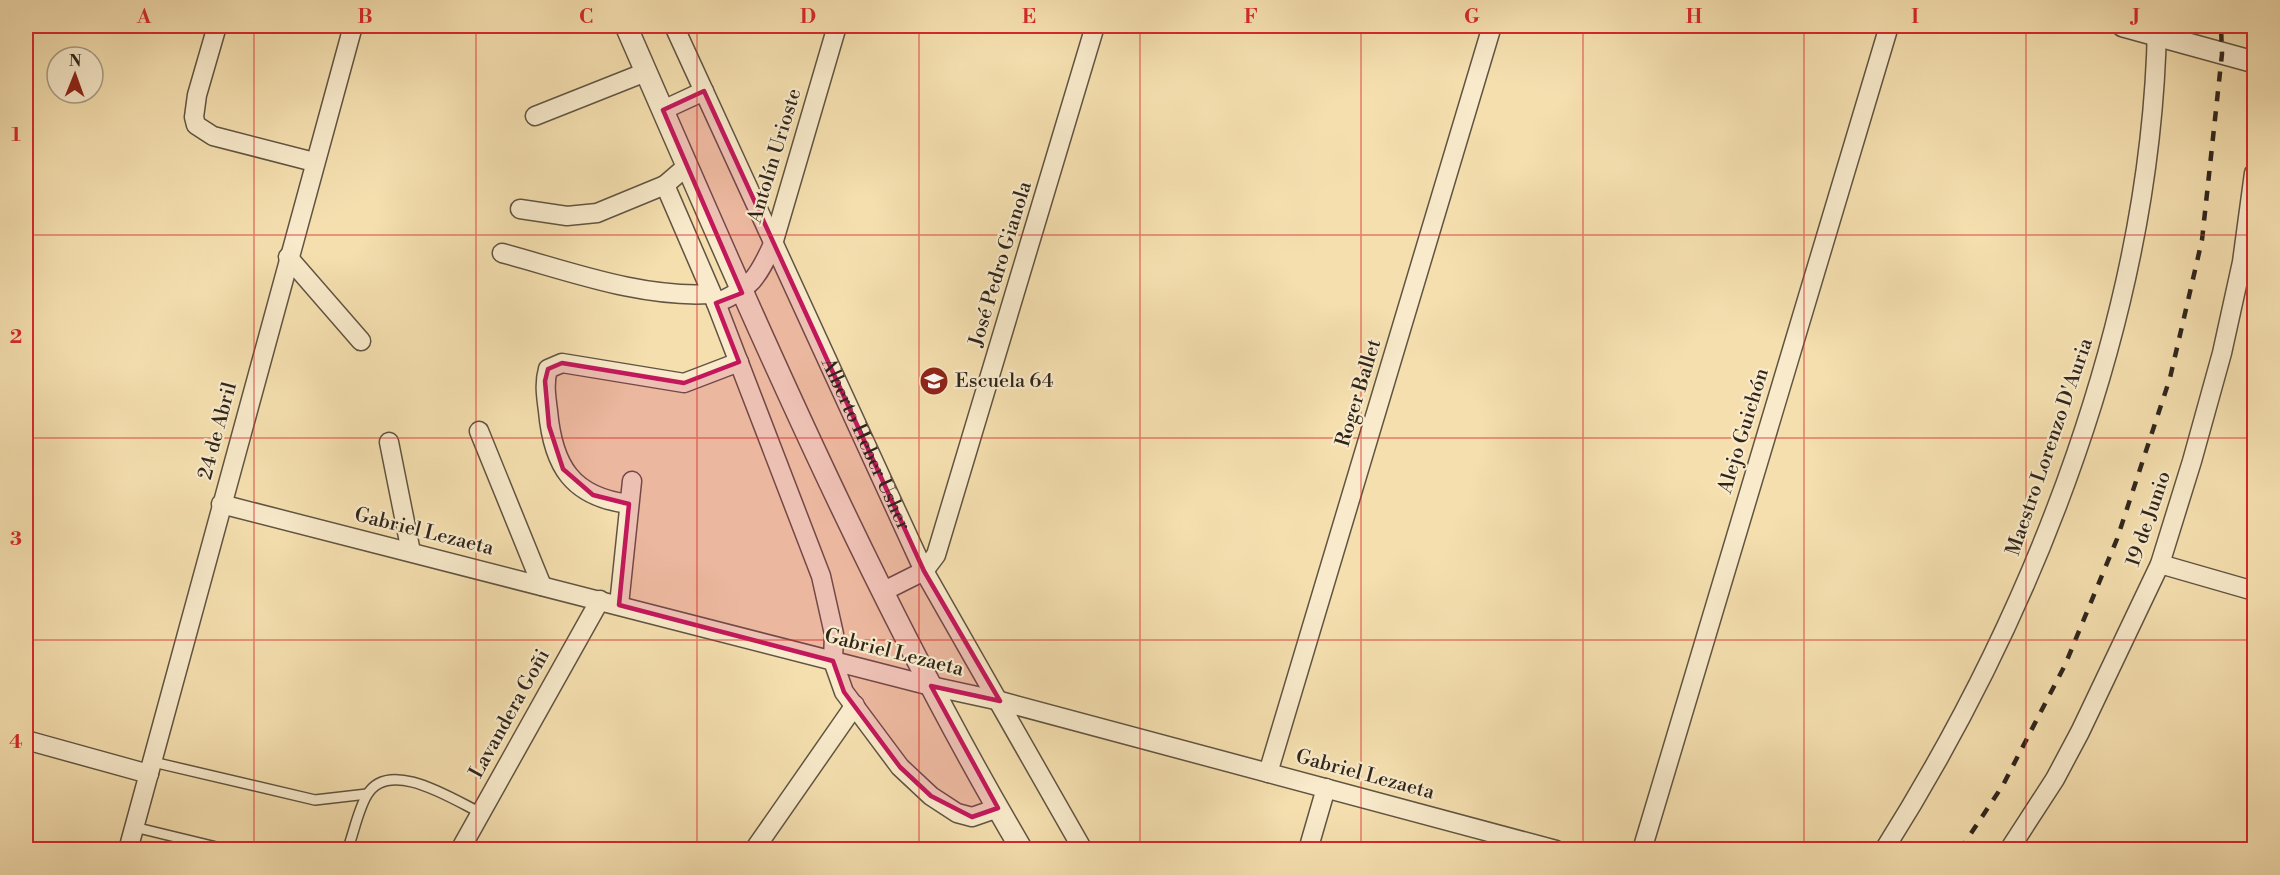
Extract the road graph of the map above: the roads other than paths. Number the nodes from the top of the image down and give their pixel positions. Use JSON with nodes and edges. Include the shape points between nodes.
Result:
{"nodes":[{"id":1,"x":217,"y":26,"type":"edge"},
{"id":2,"x":353,"y":26,"type":"edge"},
{"id":3,"x":626,"y":26,"type":"edge"},
{"id":4,"x":675,"y":26,"type":"edge"},
{"id":5,"x":837,"y":26,"type":"edge"},
{"id":6,"x":1095,"y":26,"type":"edge"},
{"id":7,"x":1492,"y":26,"type":"edge"},
{"id":8,"x":1889,"y":26,"type":"edge"},
{"id":9,"x":2123,"y":26,"type":"edge"},
{"id":10,"x":2157,"y":31,"type":"edge"},
{"id":11,"x":2254,"y":62,"type":"edge"},
{"id":12,"x":646,"y":72,"type":"junction"},
{"id":13,"x":704,"y":91,"type":"junction"},
{"id":14,"x":663,"y":110,"type":"junction"},
{"id":15,"x":535,"y":116,"type":"dead end"},
{"id":16,"x":314,"y":162,"type":"junction"},
{"id":17,"x":687,"y":166,"type":"junction"},
{"id":18,"x":2254,"y":173,"type":"edge"},
{"id":19,"x":664,"y":185,"type":"junction"},
{"id":20,"x":520,"y":209,"type":"dead end"},
{"id":21,"x":773,"y":244,"type":"junction"},
{"id":22,"x":502,"y":253,"type":"dead end"},
{"id":23,"x":288,"y":257,"type":"junction"},
{"id":24,"x":742,"y":293,"type":"junction"},
{"id":25,"x":713,"y":298,"type":"junction"},
{"id":26,"x":361,"y":341,"type":"dead end"},
{"id":27,"x":739,"y":362,"type":"junction"},
{"id":28,"x":479,"y":431,"type":"dead end"},
{"id":29,"x":389,"y":442,"type":"dead end"},
{"id":30,"x":632,"y":481,"type":"dead end"},
{"id":31,"x":221,"y":504,"type":"junction"},
{"id":32,"x":629,"y":504,"type":"junction"},
{"id":33,"x":411,"y":552,"type":"junction"},
{"id":34,"x":2160,"y":564,"type":"junction"},
{"id":35,"x":924,"y":571,"type":"junction"},
{"id":36,"x":542,"y":586,"type":"junction"},
{"id":37,"x":2254,"y":591,"type":"edge"},
{"id":38,"x":882,"y":592,"type":"junction"},
{"id":39,"x":600,"y":600,"type":"junction"},
{"id":40,"x":619,"y":605,"type":"junction"},
{"id":41,"x":833,"y":661,"type":"junction"},
{"id":42,"x":931,"y":686,"type":"junction"},
{"id":43,"x":1000,"y":700,"type":"junction"},
{"id":44,"x":855,"y":705,"type":"junction"},
{"id":45,"x":26,"y":740,"type":"edge"},
{"id":46,"x":151,"y":768,"type":"junction"},
{"id":47,"x":1268,"y":773,"type":"junction"},
{"id":48,"x":1326,"y":788,"type":"junction"},
{"id":49,"x":367,"y":794,"type":"junction"},
{"id":50,"x":998,"y":808,"type":"junction"},
{"id":51,"x":481,"y":813,"type":"junction"},
{"id":52,"x":134,"y":827,"type":"junction"},
{"id":53,"x":348,"y":848,"type":"edge"},
{"id":54,"x":128,"y":849,"type":"edge"},
{"id":55,"x":229,"y":849,"type":"edge"},
{"id":56,"x":460,"y":849,"type":"edge"},
{"id":57,"x":754,"y":849,"type":"edge"},
{"id":58,"x":1022,"y":849,"type":"edge"},
{"id":59,"x":1083,"y":849,"type":"edge"},
{"id":60,"x":1308,"y":849,"type":"edge"},
{"id":61,"x":1556,"y":849,"type":"edge"},
{"id":62,"x":1642,"y":849,"type":"edge"},
{"id":63,"x":1884,"y":849,"type":"edge"},
{"id":64,"x":2009,"y":849,"type":"edge"}],
"edges":[{"from":1,"to":16,"type":"street","via":[[197,95],[196,125],[213,136]]},
{"from":2,"to":16,"type":"street","name":"24 de Abril"},
{"from":3,"to":12,"type":"street"},
{"from":4,"to":13,"type":"street","name":"Alberto Heber Usher"},
{"from":5,"to":21,"type":"street","name":"Antolín Urioste"},
{"from":6,"to":35,"type":"street","name":"José Pedro Gianola","via":[[936,555]]},
{"from":7,"to":47,"type":"street","name":"Roger Ballet"},
{"from":8,"to":62,"type":"street","name":"Alejo Guichón"},
{"from":9,"to":10,"type":"street"},
{"from":10,"to":11,"type":"street"},
{"from":10,"to":63,"type":"street","name":"Maestro Lorenzo D'Auria","via":[[2148,151],[2132,246],[2106,356],[2078,445],[2046,537],[1980,684]]},
{"from":12,"to":14,"type":"street"},
{"from":12,"to":15,"type":"street"},
{"from":13,"to":14,"type":"street"},
{"from":13,"to":21,"type":"street","name":"Alberto Heber Usher"},
{"from":14,"to":17,"type":"street"},
{"from":16,"to":23,"type":"street","name":"24 de Abril"},
{"from":17,"to":19,"type":"street"},
{"from":17,"to":24,"type":"street"},
{"from":18,"to":34,"type":"street","name":"19 de Junio","via":[[2242,262],[2222,354]]},
{"from":19,"to":20,"type":"street","via":[[597,213],[567,216]]},
{"from":19,"to":25,"type":"street"},
{"from":21,"to":24,"type":"street","name":"Antolín Urioste","via":[[762,268]]},
{"from":21,"to":35,"type":"street","name":"Alberto Heber Usher"},
{"from":22,"to":25,"type":"street","via":[[637,288]]},
{"from":23,"to":26,"type":"street"},
{"from":23,"to":31,"type":"street","name":"24 de Abril"},
{"from":24,"to":25,"type":"street"},
{"from":24,"to":38,"type":"street"},
{"from":25,"to":27,"type":"street"},
{"from":27,"to":32,"type":"street","via":[[684,383],[562,363],[548,369],[545,381],[549,426],[563,469],[576,485],[593,495]]},
{"from":27,"to":41,"type":"street","via":[[821,576],[834,634]]},
{"from":28,"to":36,"type":"street"},
{"from":29,"to":33,"type":"street"},
{"from":30,"to":32,"type":"street"},
{"from":31,"to":33,"type":"street","name":"Gabriel Lezaeta"},
{"from":31,"to":46,"type":"street","name":"24 de Abril"},
{"from":32,"to":40,"type":"street"},
{"from":33,"to":36,"type":"street","name":"Gabriel Lezaeta"},
{"from":34,"to":37,"type":"street"},
{"from":34,"to":64,"type":"street","name":"19 de Junio","via":[[2080,732],[2055,779]]},
{"from":35,"to":38,"type":"street"},
{"from":35,"to":43,"type":"street","name":"Alberto Heber Usher"},
{"from":36,"to":39,"type":"street","name":"Gabriel Lezaeta"},
{"from":38,"to":42,"type":"street"},
{"from":39,"to":40,"type":"street","name":"Gabriel Lezaeta"},
{"from":39,"to":51,"type":"street","name":"Lavandera Goñi"},
{"from":40,"to":41,"type":"street","name":"Gabriel Lezaeta"},
{"from":41,"to":42,"type":"street","name":"Gabriel Lezaeta"},
{"from":41,"to":44,"type":"street","via":[[844,692]]},
{"from":42,"to":43,"type":"street","name":"Gabriel Lezaeta"},
{"from":42,"to":50,"type":"street"},
{"from":43,"to":47,"type":"street","name":"Gabriel Lezaeta"},
{"from":43,"to":59,"type":"street","name":"Alberto Heber Usher"},
{"from":44,"to":50,"type":"street","via":[[900,767],[931,796],[957,813],[972,817]]},
{"from":44,"to":57,"type":"street"},
{"from":45,"to":46,"type":"street"},
{"from":46,"to":49,"type":"lane","via":[[315,800]]},
{"from":46,"to":52,"type":"street","name":"24 de Abril"},
{"from":47,"to":48,"type":"street","name":"Gabriel Lezaeta"},
{"from":48,"to":60,"type":"street"},
{"from":48,"to":61,"type":"street","name":"Gabriel Lezaeta"},
{"from":49,"to":51,"type":"lane","via":[[380,783],[395,779],[415,781]]},
{"from":49,"to":53,"type":"lane"},
{"from":50,"to":58,"type":"street"},
{"from":51,"to":56,"type":"street","name":"Lavandera Goñi"},
{"from":52,"to":54,"type":"street","name":"24 de Abril"},
{"from":52,"to":55,"type":"lane"}]}
